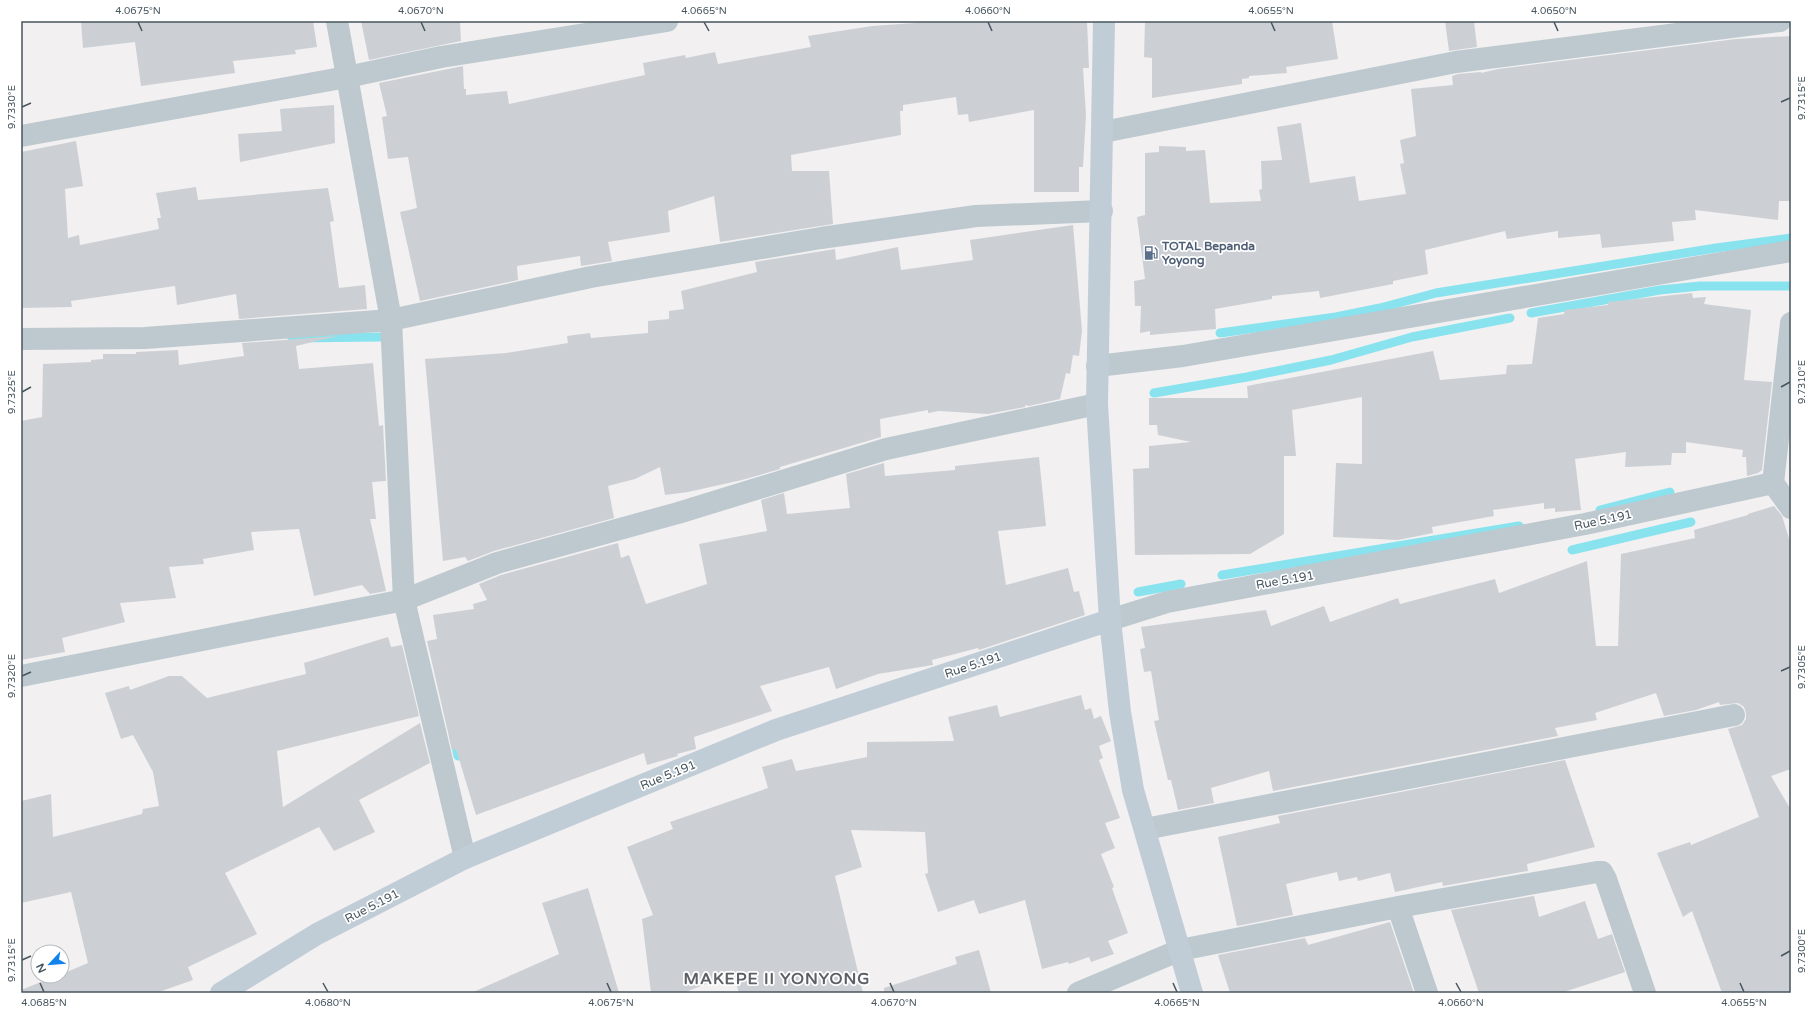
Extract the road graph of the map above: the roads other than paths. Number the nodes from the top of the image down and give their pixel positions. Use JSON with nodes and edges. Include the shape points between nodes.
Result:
{"nodes":[{"id":1,"x":338,"y":21,"type":"edge"},
{"id":2,"x":667,"y":21,"type":"edge"},
{"id":3,"x":1104,"y":21,"type":"edge"},
{"id":4,"x":1780,"y":21,"type":"edge"},
{"id":5,"x":347,"y":77,"type":"junction"},
{"id":6,"x":1103,"y":132,"type":"junction"},
{"id":7,"x":21,"y":136,"type":"edge"},
{"id":8,"x":1102,"y":211,"type":"junction"},
{"id":9,"x":1791,"y":252,"type":"edge"},
{"id":10,"x":391,"y":320,"type":"junction"},
{"id":11,"x":1791,"y":323,"type":"edge"},
{"id":12,"x":21,"y":339,"type":"edge"},
{"id":13,"x":1098,"y":366,"type":"junction"},
{"id":14,"x":1097,"y":404,"type":"junction"},
{"id":15,"x":1773,"y":483,"type":"junction"},
{"id":16,"x":1791,"y":508,"type":"edge"},
{"id":17,"x":404,"y":600,"type":"junction"},
{"id":18,"x":1110,"y":620,"type":"junction"},
{"id":19,"x":21,"y":676,"type":"edge"},
{"id":20,"x":1734,"y":715,"type":"dead end"},
{"id":21,"x":1145,"y":829,"type":"junction"},
{"id":22,"x":465,"y":858,"type":"junction"},
{"id":23,"x":1398,"y":907,"type":"junction"},
{"id":24,"x":1180,"y":950,"type":"junction"},
{"id":25,"x":221,"y":993,"type":"edge"},
{"id":26,"x":1078,"y":993,"type":"edge"},
{"id":27,"x":1192,"y":993,"type":"edge"},
{"id":28,"x":1427,"y":993,"type":"edge"},
{"id":29,"x":1645,"y":993,"type":"edge"}],
"edges":[{"from":1,"to":5,"type":"street"},
{"from":2,"to":5,"type":"street","via":[[441,57]]},
{"from":3,"to":6,"type":"main road"},
{"from":4,"to":6,"type":"street","via":[[1456,62]]},
{"from":5,"to":7,"type":"street"},
{"from":5,"to":10,"type":"street"},
{"from":6,"to":8,"type":"main road"},
{"from":8,"to":10,"type":"street","via":[[976,216],[821,238],[591,277]]},
{"from":8,"to":13,"type":"main road"},
{"from":9,"to":13,"type":"street","via":[[1183,356]]},
{"from":10,"to":12,"type":"street","via":[[145,338]]},
{"from":10,"to":17,"type":"street"},
{"from":11,"to":15,"type":"street"},
{"from":13,"to":14,"type":"main road"},
{"from":14,"to":17,"type":"street","via":[[886,449],[678,513],[497,563]]},
{"from":14,"to":18,"type":"main road"},
{"from":15,"to":16,"type":"street"},
{"from":15,"to":18,"type":"street","name":"Rue 5.191","via":[[1585,524],[1167,602]]},
{"from":17,"to":19,"type":"street"},
{"from":17,"to":22,"type":"street"},
{"from":18,"to":21,"type":"main road","via":[[1133,790]]},
{"from":18,"to":22,"type":"main road","name":"Rue 5.191","via":[[776,730]]},
{"from":20,"to":21,"type":"street"},
{"from":21,"to":24,"type":"main road"},
{"from":22,"to":25,"type":"main road","name":"Rue 5.191","via":[[317,934]]},
{"from":23,"to":24,"type":"street"},
{"from":23,"to":28,"type":"street"},
{"from":23,"to":29,"type":"street","via":[[1602,872]]},
{"from":24,"to":26,"type":"street"},
{"from":24,"to":27,"type":"main road"}]}
